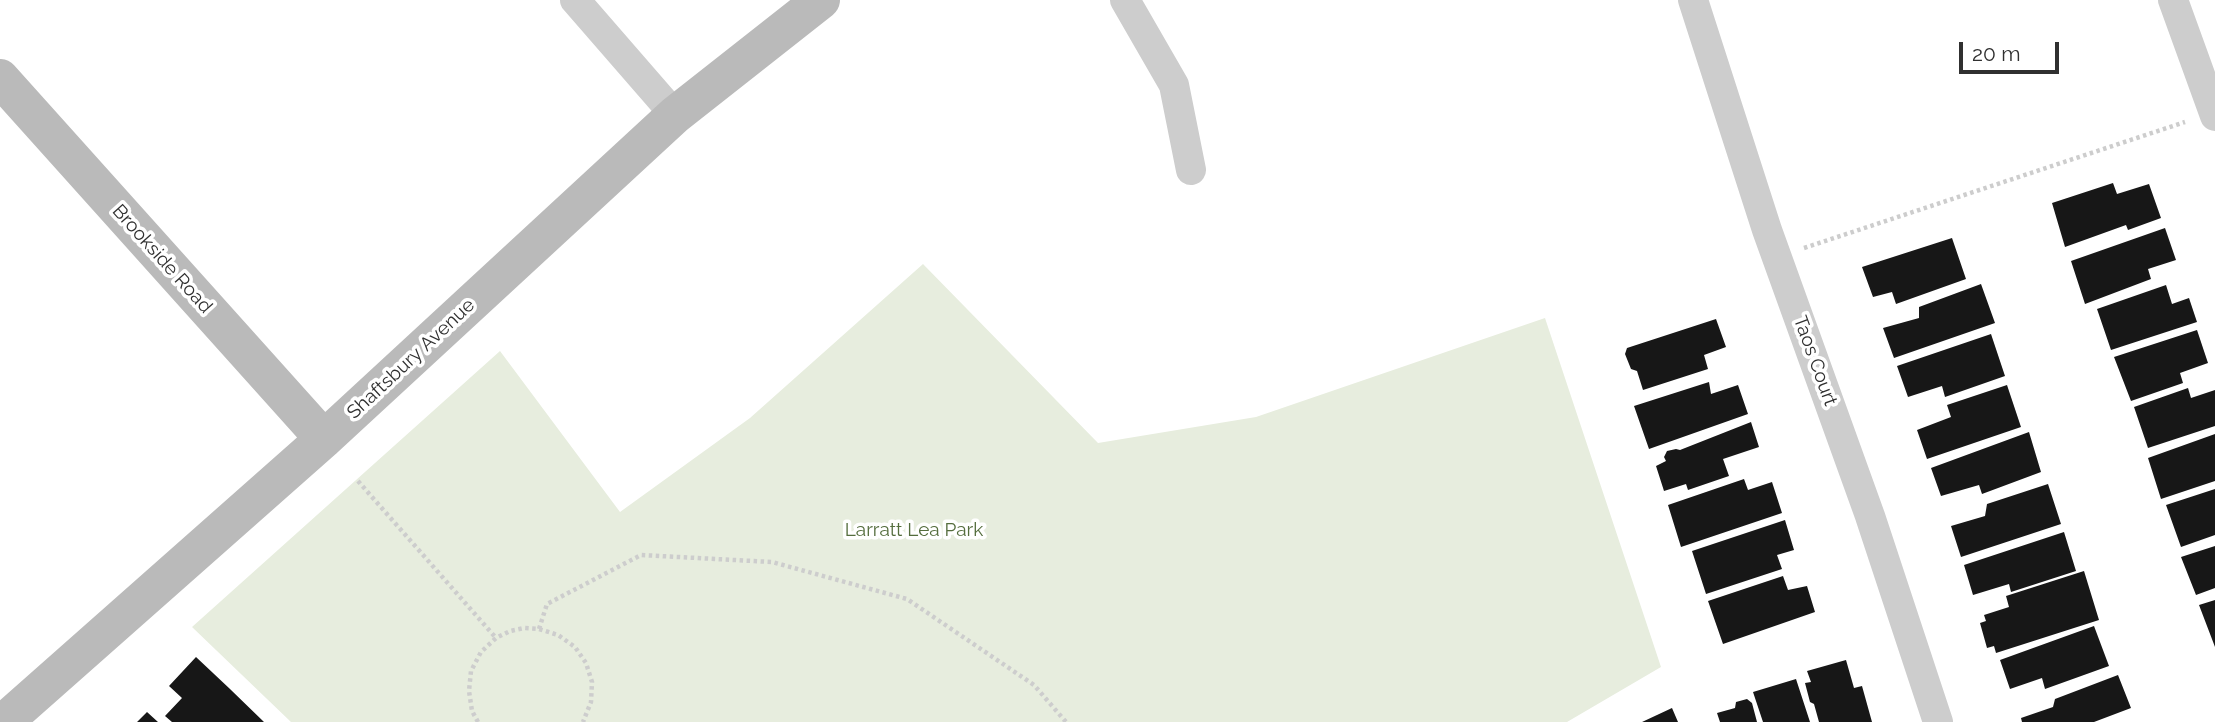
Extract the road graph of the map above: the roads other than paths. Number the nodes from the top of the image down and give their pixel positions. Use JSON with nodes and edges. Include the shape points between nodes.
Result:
{"nodes":[{"id":1,"x":575,"y":0,"type":"edge"},
{"id":2,"x":821,"y":0,"type":"edge"},
{"id":3,"x":1125,"y":0,"type":"edge"},
{"id":4,"x":1693,"y":0,"type":"edge"},
{"id":5,"x":2173,"y":0,"type":"edge"},
{"id":6,"x":0,"y":78,"type":"edge"},
{"id":7,"x":2215,"y":114,"type":"edge"},
{"id":8,"x":675,"y":115,"type":"junction"},
{"id":9,"x":1191,"y":170,"type":"dead end"},
{"id":10,"x":324,"y":439,"type":"junction"},
{"id":11,"x":4,"y":722,"type":"edge"},
{"id":12,"x":1938,"y":722,"type":"edge"}],
"edges":[{"from":1,"to":8,"type":"street"},
{"from":2,"to":8,"type":"street","name":"Shaftsbury Avenue"},
{"from":3,"to":9,"type":"street","via":[[1174,85]]},
{"from":4,"to":12,"type":"street","name":"Taos Court"},
{"from":5,"to":7,"type":"street"},
{"from":6,"to":10,"type":"street","name":"Brookside Road"},
{"from":8,"to":10,"type":"street","name":"Shaftsbury Avenue"},
{"from":10,"to":11,"type":"street","name":"Shaftsbury Avenue"}]}
